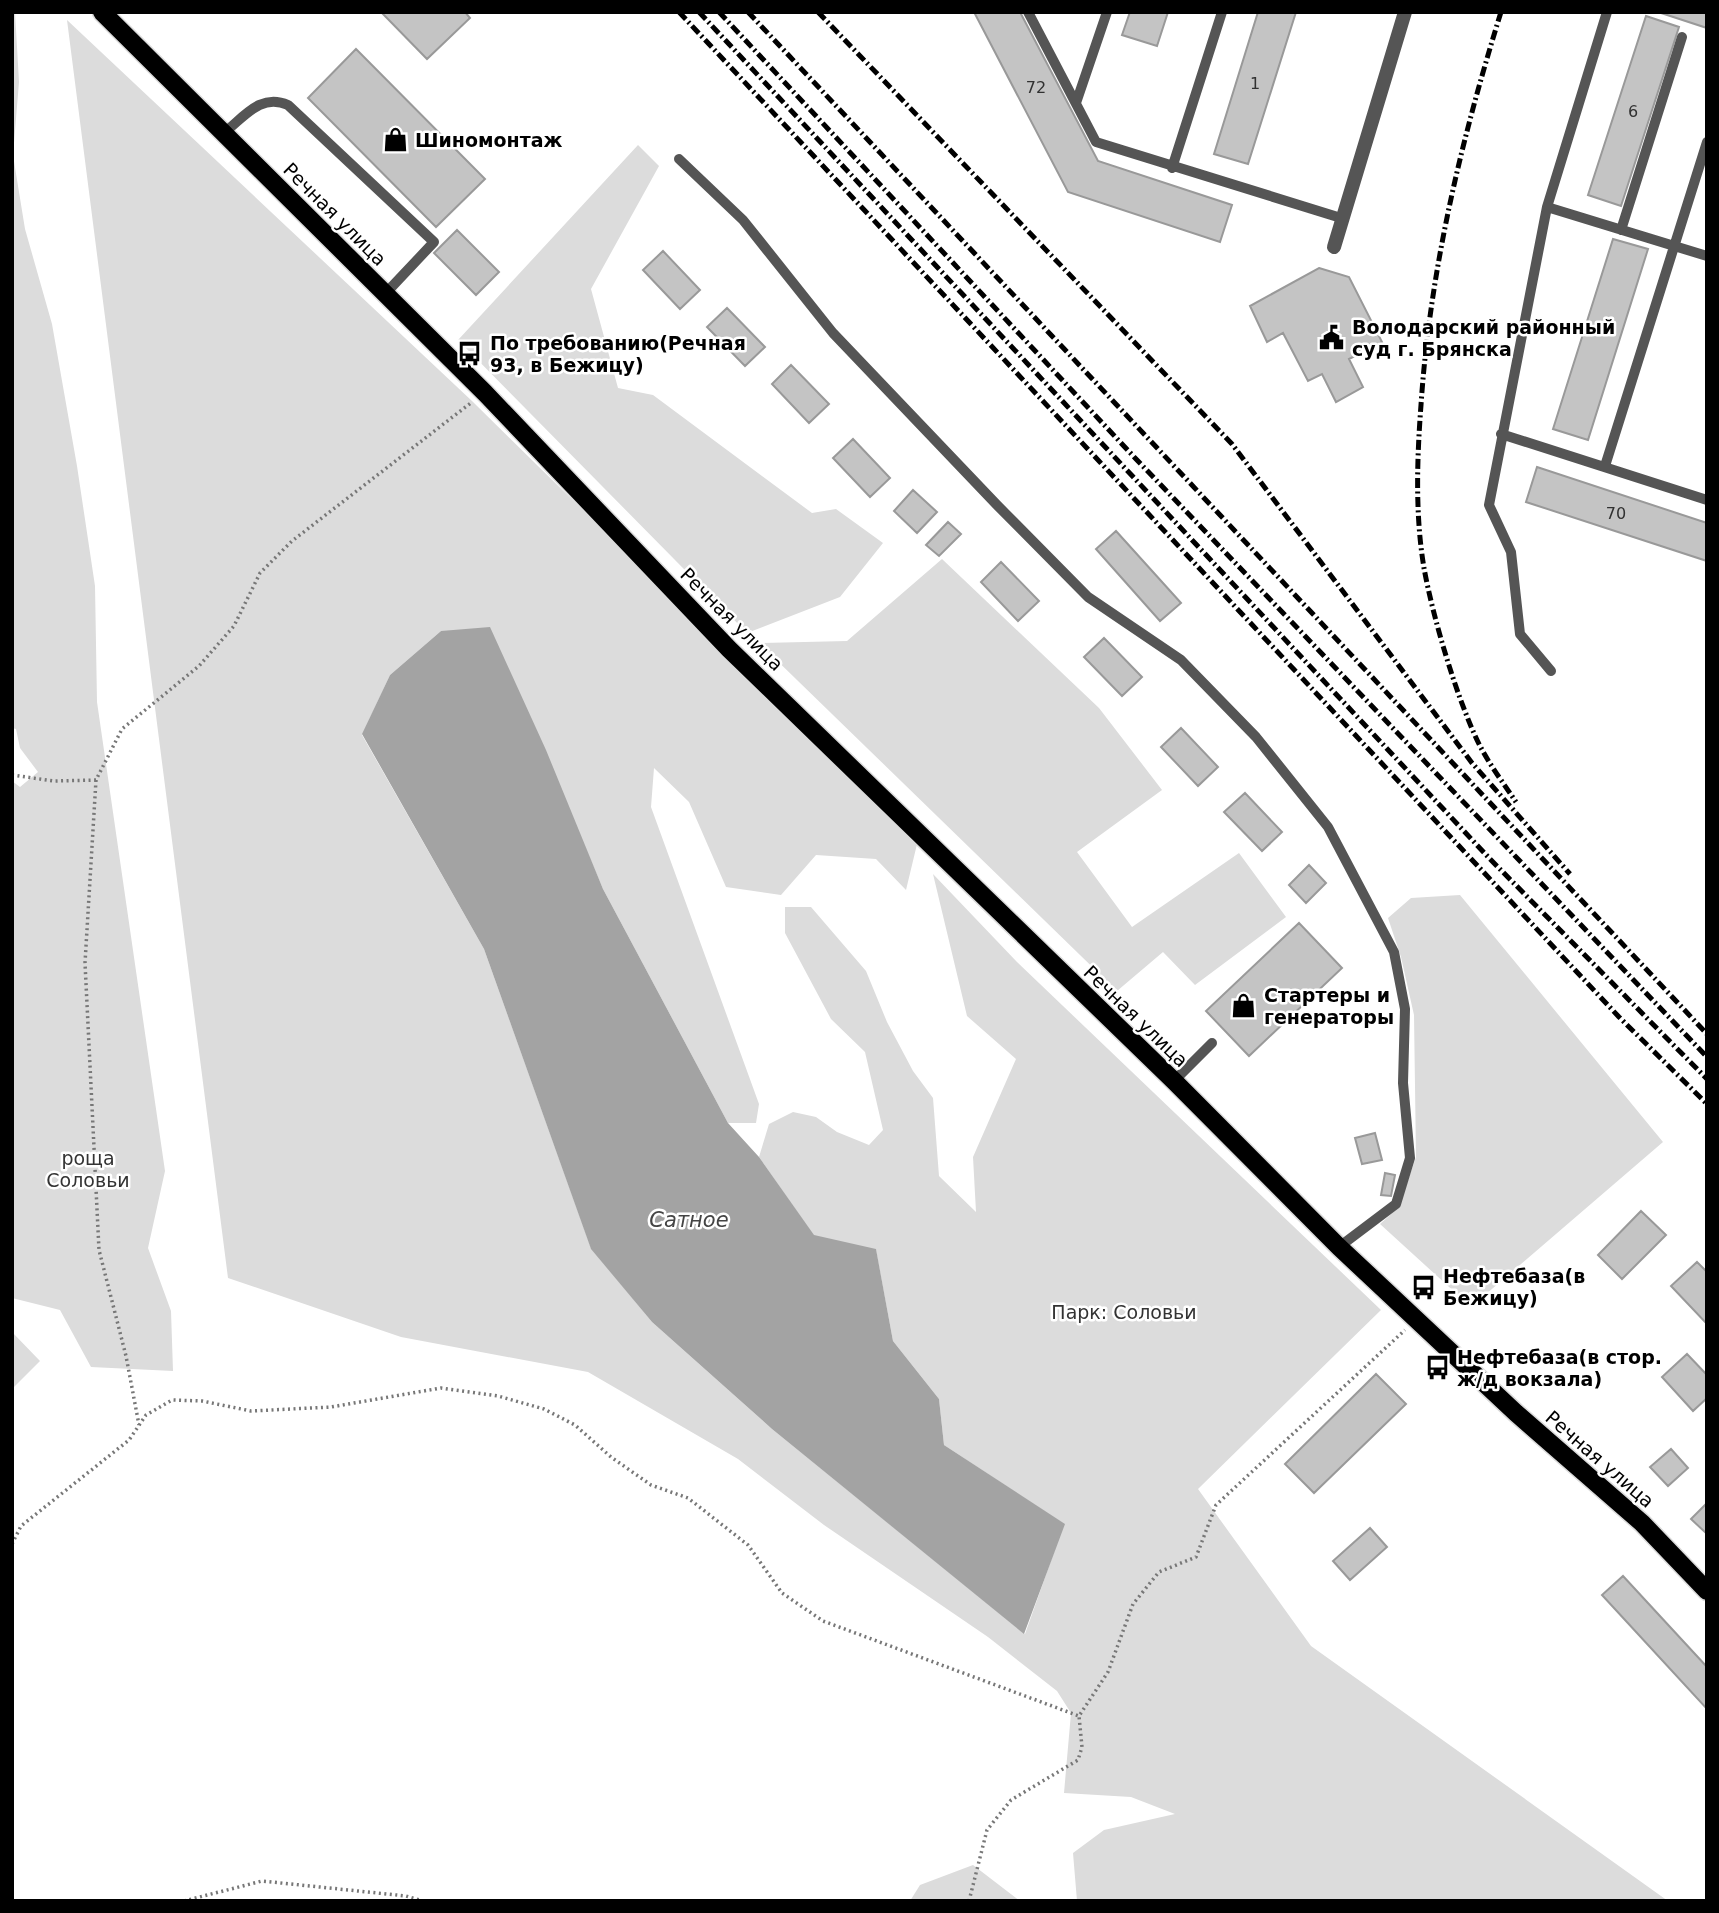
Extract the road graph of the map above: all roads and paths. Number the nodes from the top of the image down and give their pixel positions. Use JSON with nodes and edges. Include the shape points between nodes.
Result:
{"nodes":[{"id":1,"x":103,"y":12,"type":"edge"},
{"id":2,"x":1028,"y":12,"type":"edge"},
{"id":3,"x":1107,"y":12,"type":"edge"},
{"id":4,"x":1222,"y":12,"type":"edge"},
{"id":5,"x":1405,"y":12,"type":"edge"},
{"id":6,"x":1606,"y":12,"type":"edge"},
{"id":7,"x":1682,"y":37,"type":"dead end"},
{"id":8,"x":1076,"y":103,"type":"junction"},
{"id":9,"x":225,"y":132,"type":"junction"},
{"id":10,"x":1707,"y":142,"type":"edge"},
{"id":11,"x":679,"y":159,"type":"dead end"},
{"id":12,"x":1172,"y":168,"type":"junction"},
{"id":13,"x":1547,"y":207,"type":"junction"},
{"id":14,"x":1341,"y":218,"type":"junction"},
{"id":15,"x":1621,"y":230,"type":"junction"},
{"id":16,"x":1334,"y":247,"type":"dead end"},
{"id":17,"x":1675,"y":247,"type":"junction"},
{"id":18,"x":1707,"y":256,"type":"edge"},
{"id":19,"x":385,"y":294,"type":"junction"},
{"id":20,"x":485,"y":393,"type":"junction"},
{"id":21,"x":1501,"y":434,"type":"junction"},
{"id":22,"x":1605,"y":466,"type":"junction"},
{"id":23,"x":1707,"y":500,"type":"edge"},
{"id":24,"x":1551,"y":671,"type":"dead end"},
{"id":25,"x":12,"y":775,"type":"edge"},
{"id":26,"x":96,"y":780,"type":"junction"},
{"id":27,"x":1212,"y":1043,"type":"dead end"},
{"id":28,"x":1174,"y":1081,"type":"junction"},
{"id":29,"x":1339,"y":1247,"type":"junction"},
{"id":30,"x":1416,"y":1319,"type":"junction"},
{"id":31,"x":139,"y":1425,"type":"junction"},
{"id":32,"x":12,"y":1544,"type":"edge"},
{"id":33,"x":1707,"y":1591,"type":"edge"},
{"id":34,"x":1079,"y":1716,"type":"junction"},
{"id":35,"x":184,"y":1901,"type":"edge"},
{"id":36,"x":423,"y":1901,"type":"edge"},
{"id":37,"x":969,"y":1901,"type":"edge"}],
"edges":[{"from":1,"to":9,"type":"main road","name":"Речная улица"},
{"from":2,"to":8,"type":"lane"},
{"from":3,"to":8,"type":"lane"},
{"from":4,"to":12,"type":"lane"},
{"from":5,"to":14,"type":"street"},
{"from":6,"to":13,"type":"lane"},
{"from":7,"to":15,"type":"lane"},
{"from":8,"to":12,"type":"lane","via":[[1096,142]]},
{"from":9,"to":19,"type":"main road","name":"Речная улица"},
{"from":9,"to":19,"type":"lane","via":[[260,103],[275,99],[288,104],[435,242]]},
{"from":10,"to":17,"type":"lane"},
{"from":11,"to":29,"type":"lane","via":[[743,220],[833,333],[997,505],[1088,597],[1181,660],[1256,737],[1328,827],[1394,952],[1405,1009],[1403,1083],[1410,1158],[1396,1204]]},
{"from":12,"to":14,"type":"lane"},
{"from":13,"to":15,"type":"lane"},
{"from":13,"to":21,"type":"lane"},
{"from":14,"to":16,"type":"street"},
{"from":15,"to":17,"type":"lane"},
{"from":17,"to":18,"type":"lane"},
{"from":17,"to":22,"type":"lane"},
{"from":19,"to":20,"type":"main road","name":"Речная улица"},
{"from":20,"to":26,"type":"path","via":[[292,541],[260,573],[234,626],[199,666],[122,729]]},
{"from":20,"to":28,"type":"main road","name":"Речная улица","via":[[729,649]]},
{"from":21,"to":22,"type":"lane"},
{"from":21,"to":24,"type":"lane","via":[[1489,505],[1511,552],[1520,634]]},
{"from":22,"to":23,"type":"lane"},
{"from":25,"to":26,"type":"path"},
{"from":26,"to":31,"type":"path","via":[[85,963],[99,1250]]},
{"from":27,"to":28,"type":"lane"},
{"from":28,"to":29,"type":"main road","name":"Речная улица"},
{"from":29,"to":30,"type":"main road","name":"Речная улица"},
{"from":30,"to":33,"type":"main road","name":"Речная улица","via":[[1642,1523]]},
{"from":30,"to":34,"type":"path","via":[[1216,1505],[1196,1557],[1159,1572],[1133,1604],[1108,1672]]},
{"from":31,"to":32,"type":"path","via":[[94,1471],[21,1526]]},
{"from":31,"to":34,"type":"path","via":[[146,1415],[172,1400],[251,1411],[331,1407],[441,1388],[498,1396],[544,1409],[575,1425],[651,1485],[688,1498],[748,1545],[782,1593],[823,1621]]},
{"from":34,"to":37,"type":"path","via":[[1082,1747],[1078,1760],[1011,1800],[987,1830]]},
{"from":35,"to":36,"type":"path","via":[[262,1881]]}]}
